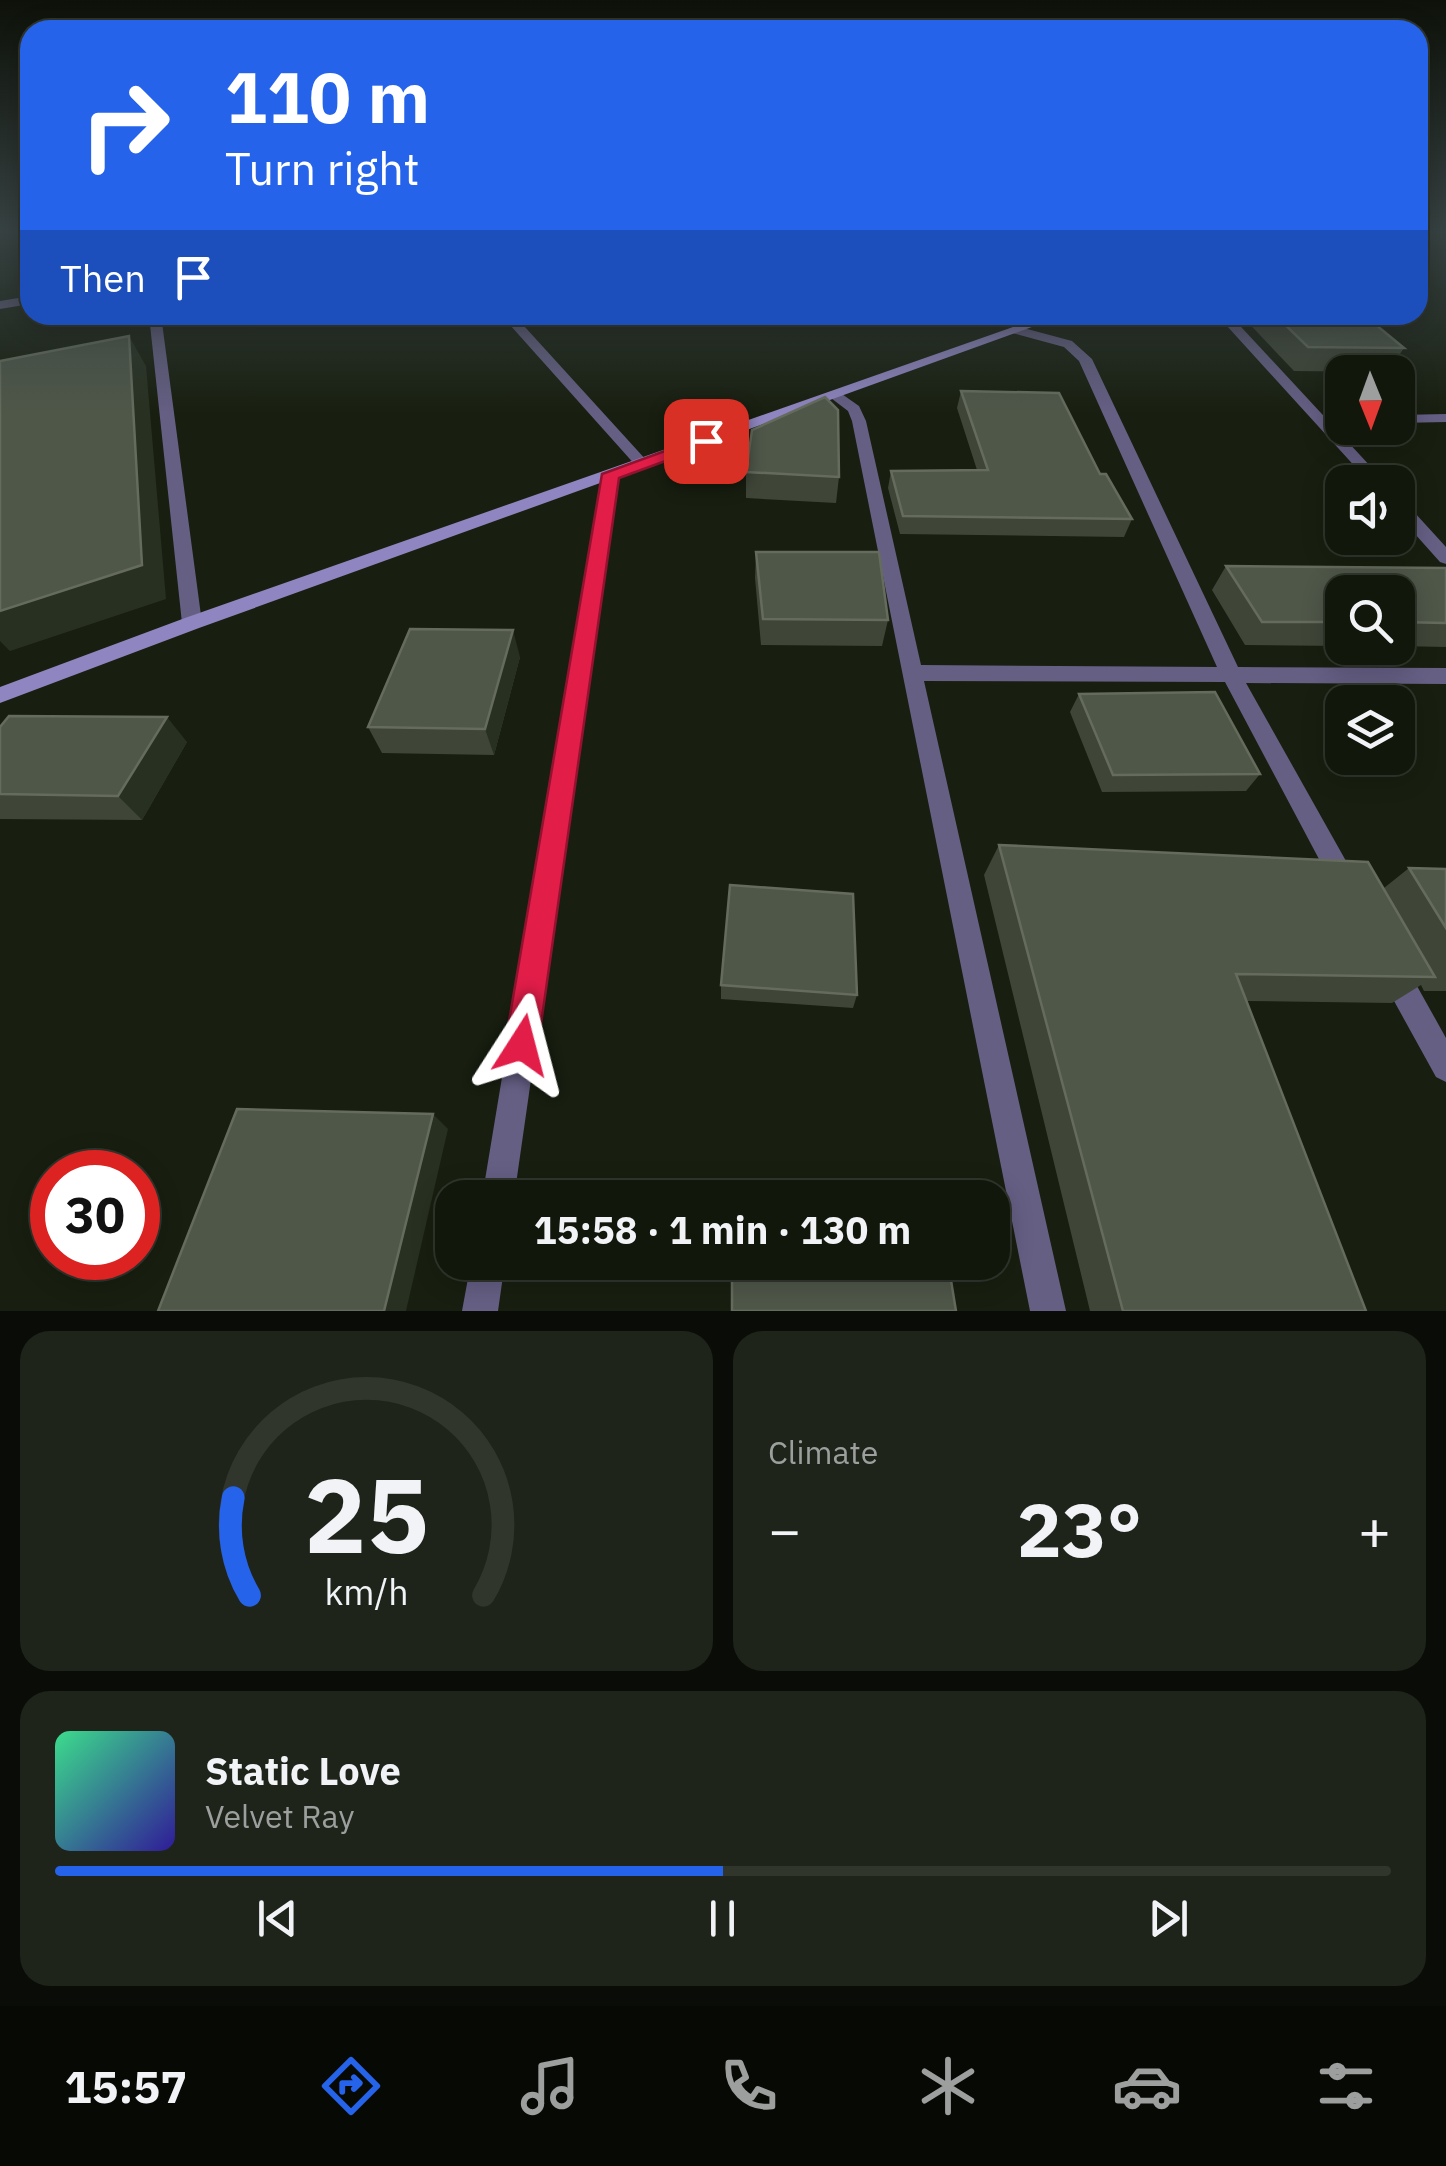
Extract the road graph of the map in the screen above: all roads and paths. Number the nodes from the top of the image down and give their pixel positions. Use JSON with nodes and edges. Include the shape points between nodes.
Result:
{"nodes":[{"id":1,"x":157,"y":325,"type":"edge"},
{"id":2,"x":516,"y":325,"type":"edge"},
{"id":3,"x":1030,"y":325,"type":"edge"},
{"id":4,"x":1232,"y":325,"type":"edge"},
{"id":5,"x":1016,"y":330,"type":"junction"},
{"id":6,"x":834,"y":395,"type":"junction"},
{"id":7,"x":1415,"y":418,"type":"edge"},
{"id":8,"x":1446,"y":418,"type":"edge"},
{"id":9,"x":1318,"y":419,"type":"junction"},
{"id":10,"x":1325,"y":419,"type":"edge"},
{"id":11,"x":642,"y":464,"type":"junction"},
{"id":12,"x":1360,"y":465,"type":"edge"},
{"id":13,"x":610,"y":474,"type":"junction"},
{"id":14,"x":1415,"y":524,"type":"edge"},
{"id":15,"x":1446,"y":558,"type":"edge"},
{"id":16,"x":192,"y":623,"type":"junction"},
{"id":17,"x":912,"y":674,"type":"junction"},
{"id":18,"x":1231,"y":674,"type":"junction"},
{"id":19,"x":1446,"y":676,"type":"edge"},
{"id":20,"x":0,"y":695,"type":"edge"},
{"id":21,"x":1362,"y":914,"type":"edge"},
{"id":22,"x":1380,"y":948,"type":"edge"},
{"id":23,"x":1446,"y":1067,"type":"edge"},
{"id":24,"x":501,"y":1180,"type":"edge"},
{"id":25,"x":485,"y":1280,"type":"edge"},
{"id":26,"x":480,"y":1311,"type":"edge"},
{"id":27,"x":1048,"y":1311,"type":"edge"}],
"edges":[{"from":1,"to":16,"type":"street"},
{"from":2,"to":11,"type":"street"},
{"from":3,"to":5,"type":"street"},
{"from":4,"to":9,"type":"street"},
{"from":5,"to":6,"type":"street"},
{"from":5,"to":18,"type":"street","via":[[1068,344],[1085,359]]},
{"from":6,"to":11,"type":"street"},
{"from":6,"to":17,"type":"street","via":[[854,408],[859,421]]},
{"from":7,"to":8,"type":"street"},
{"from":9,"to":10,"type":"street"},
{"from":9,"to":12,"type":"street"},
{"from":11,"to":13,"type":"street"},
{"from":13,"to":16,"type":"street"},
{"from":13,"to":24,"type":"street"},
{"from":14,"to":15,"type":"street"},
{"from":16,"to":20,"type":"street"},
{"from":17,"to":18,"type":"street"},
{"from":17,"to":27,"type":"street"},
{"from":18,"to":19,"type":"street"},
{"from":18,"to":21,"type":"street"},
{"from":22,"to":23,"type":"street"},
{"from":25,"to":26,"type":"street"}]}
